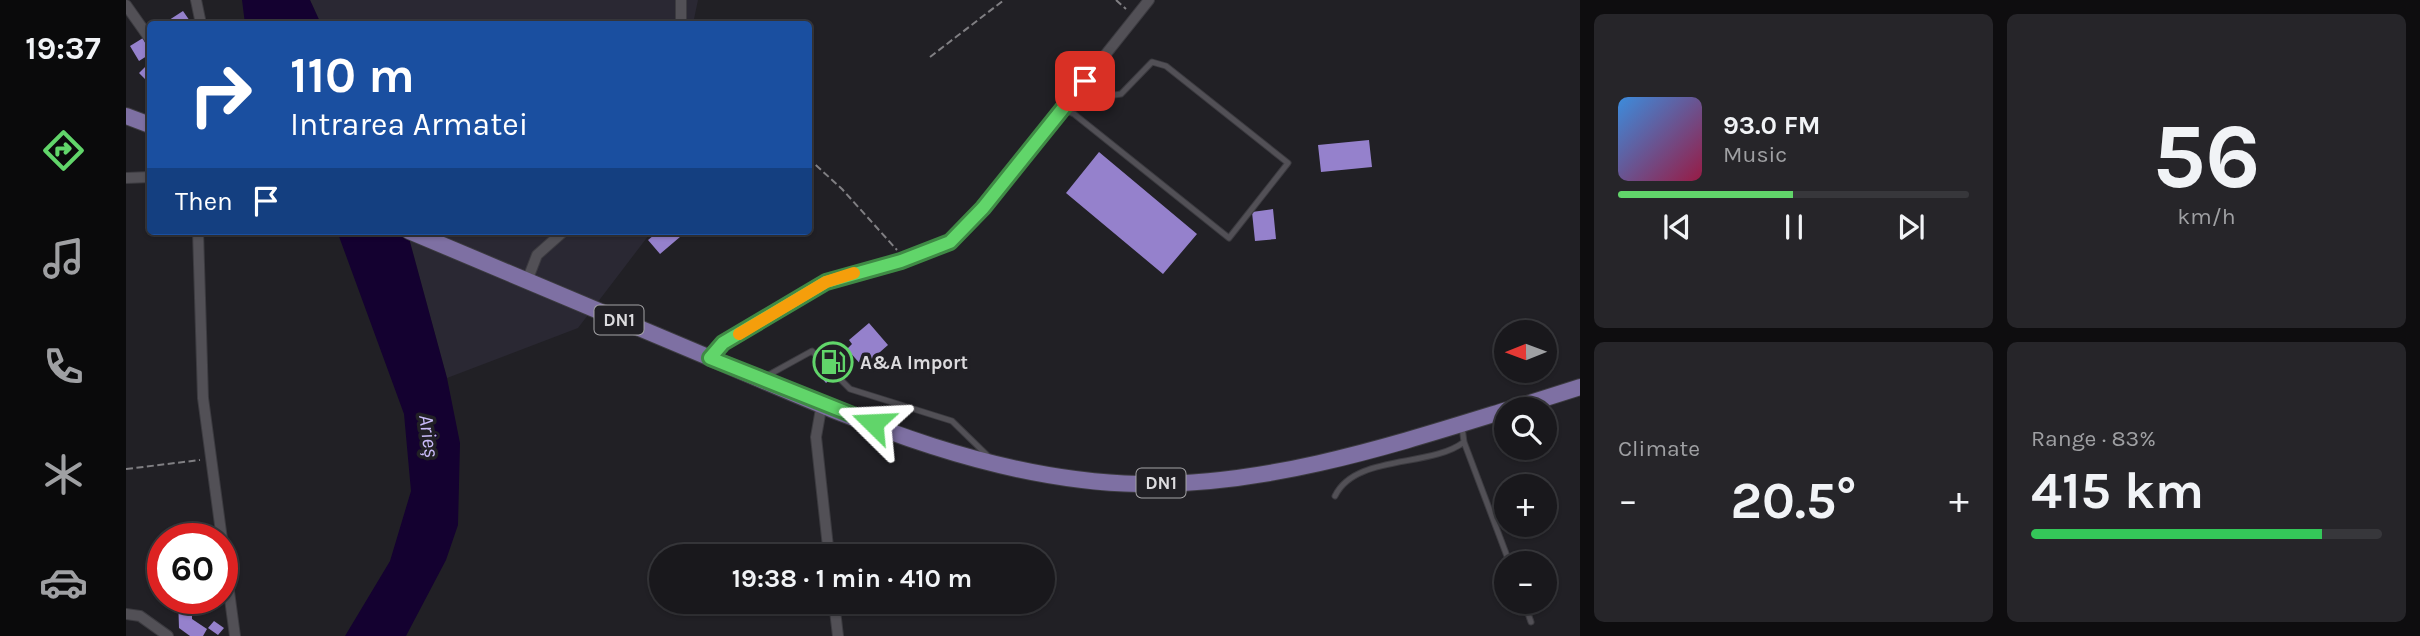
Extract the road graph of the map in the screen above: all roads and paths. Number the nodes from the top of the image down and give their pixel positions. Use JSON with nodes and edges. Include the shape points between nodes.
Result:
{"nodes":[{"id":1,"x":196,"y":0,"type":"edge"},
{"id":2,"x":681,"y":0,"type":"edge"},
{"id":3,"x":1004,"y":0,"type":"edge"},
{"id":4,"x":1116,"y":0,"type":"edge"},
{"id":5,"x":1149,"y":0,"type":"edge"},
{"id":6,"x":126,"y":5,"type":"edge"},
{"id":7,"x":1135,"y":18,"type":"junction"},
{"id":8,"x":200,"y":21,"type":"edge"},
{"id":9,"x":681,"y":21,"type":"edge"},
{"id":10,"x":147,"y":35,"type":"edge"},
{"id":11,"x":930,"y":57,"type":"dead end"},
{"id":12,"x":1065,"y":105,"type":"junction"},
{"id":13,"x":126,"y":116,"type":"edge"},
{"id":14,"x":147,"y":124,"type":"edge"},
{"id":15,"x":812,"y":162,"type":"edge"},
{"id":16,"x":147,"y":177,"type":"edge"},
{"id":17,"x":126,"y":178,"type":"edge"},
{"id":18,"x":198,"y":235,"type":"edge"},
{"id":19,"x":418,"y":235,"type":"edge"},
{"id":20,"x":560,"y":235,"type":"edge"},
{"id":21,"x":901,"y":261,"type":"junction"},
{"id":22,"x":527,"y":281,"type":"junction"},
{"id":23,"x":710,"y":358,"type":"junction"},
{"id":24,"x":822,"y":362,"type":"dead end"},
{"id":25,"x":836,"y":375,"type":"dead end"},
{"id":26,"x":760,"y":380,"type":"junction"},
{"id":27,"x":1580,"y":387,"type":"edge"},
{"id":28,"x":1549,"y":397,"type":"edge"},
{"id":29,"x":822,"y":403,"type":"junction"},
{"id":30,"x":1494,"y":414,"type":"edge"},
{"id":31,"x":1461,"y":424,"type":"junction"},
{"id":32,"x":1464,"y":442,"type":"junction"},
{"id":33,"x":212,"y":459,"type":"junction"},
{"id":34,"x":1000,"y":467,"type":"junction"},
{"id":35,"x":126,"y":469,"type":"edge"},
{"id":36,"x":1335,"y":496,"type":"dead end"},
{"id":37,"x":828,"y":544,"type":"edge"},
{"id":38,"x":1505,"y":551,"type":"edge"},
{"id":39,"x":126,"y":614,"type":"edge"},
{"id":40,"x":835,"y":614,"type":"edge"},
{"id":41,"x":1528,"y":614,"type":"edge"},
{"id":42,"x":1531,"y":622,"type":"dead end"},
{"id":43,"x":168,"y":636,"type":"edge"},
{"id":44,"x":235,"y":636,"type":"edge"},
{"id":45,"x":838,"y":636,"type":"edge"}],
"edges":[{"from":1,"to":8,"type":"street"},
{"from":2,"to":9,"type":"street"},
{"from":3,"to":11,"type":"path"},
{"from":4,"to":7,"type":"path"},
{"from":5,"to":7,"type":"street"},
{"from":6,"to":10,"type":"street"},
{"from":7,"to":12,"type":"street"},
{"from":12,"to":12,"type":"lane","via":[[1228,237],[1287,163],[1166,66],[1152,62],[1121,94]]},
{"from":12,"to":21,"type":"street","via":[[961,232],[950,242]]},
{"from":13,"to":14,"type":"main road"},
{"from":15,"to":21,"type":"path","via":[[895,245]]},
{"from":16,"to":17,"type":"street"},
{"from":18,"to":33,"type":"street","via":[[203,398]]},
{"from":19,"to":22,"type":"main road","number":"DN1"},
{"from":20,"to":22,"type":"street","via":[[537,255]]},
{"from":21,"to":23,"type":"street","via":[[826,282],[723,343]]},
{"from":22,"to":23,"type":"main road","number":"DN1"},
{"from":23,"to":26,"type":"main road","number":"DN1"},
{"from":24,"to":26,"type":"lane","via":[[812,351]]},
{"from":25,"to":34,"type":"lane","via":[[850,389],[952,421]]},
{"from":26,"to":29,"type":"main road","number":"DN1"},
{"from":27,"to":28,"type":"main road","number":"DN1"},
{"from":29,"to":34,"type":"main road","number":"DN1"},
{"from":29,"to":37,"type":"street","via":[[816,437]]},
{"from":30,"to":31,"type":"main road","number":"DN1"},
{"from":31,"to":32,"type":"lane"},
{"from":31,"to":34,"type":"main road","number":"DN1","via":[[1321,464],[1209,482],[1069,479]]},
{"from":32,"to":36,"type":"lane","via":[[1447,453],[1358,475],[1340,486]]},
{"from":32,"to":38,"type":"lane"},
{"from":33,"to":35,"type":"path"},
{"from":33,"to":44,"type":"street"},
{"from":39,"to":43,"type":"street","via":[[140,616]]},
{"from":40,"to":45,"type":"street"},
{"from":41,"to":42,"type":"lane"}]}
